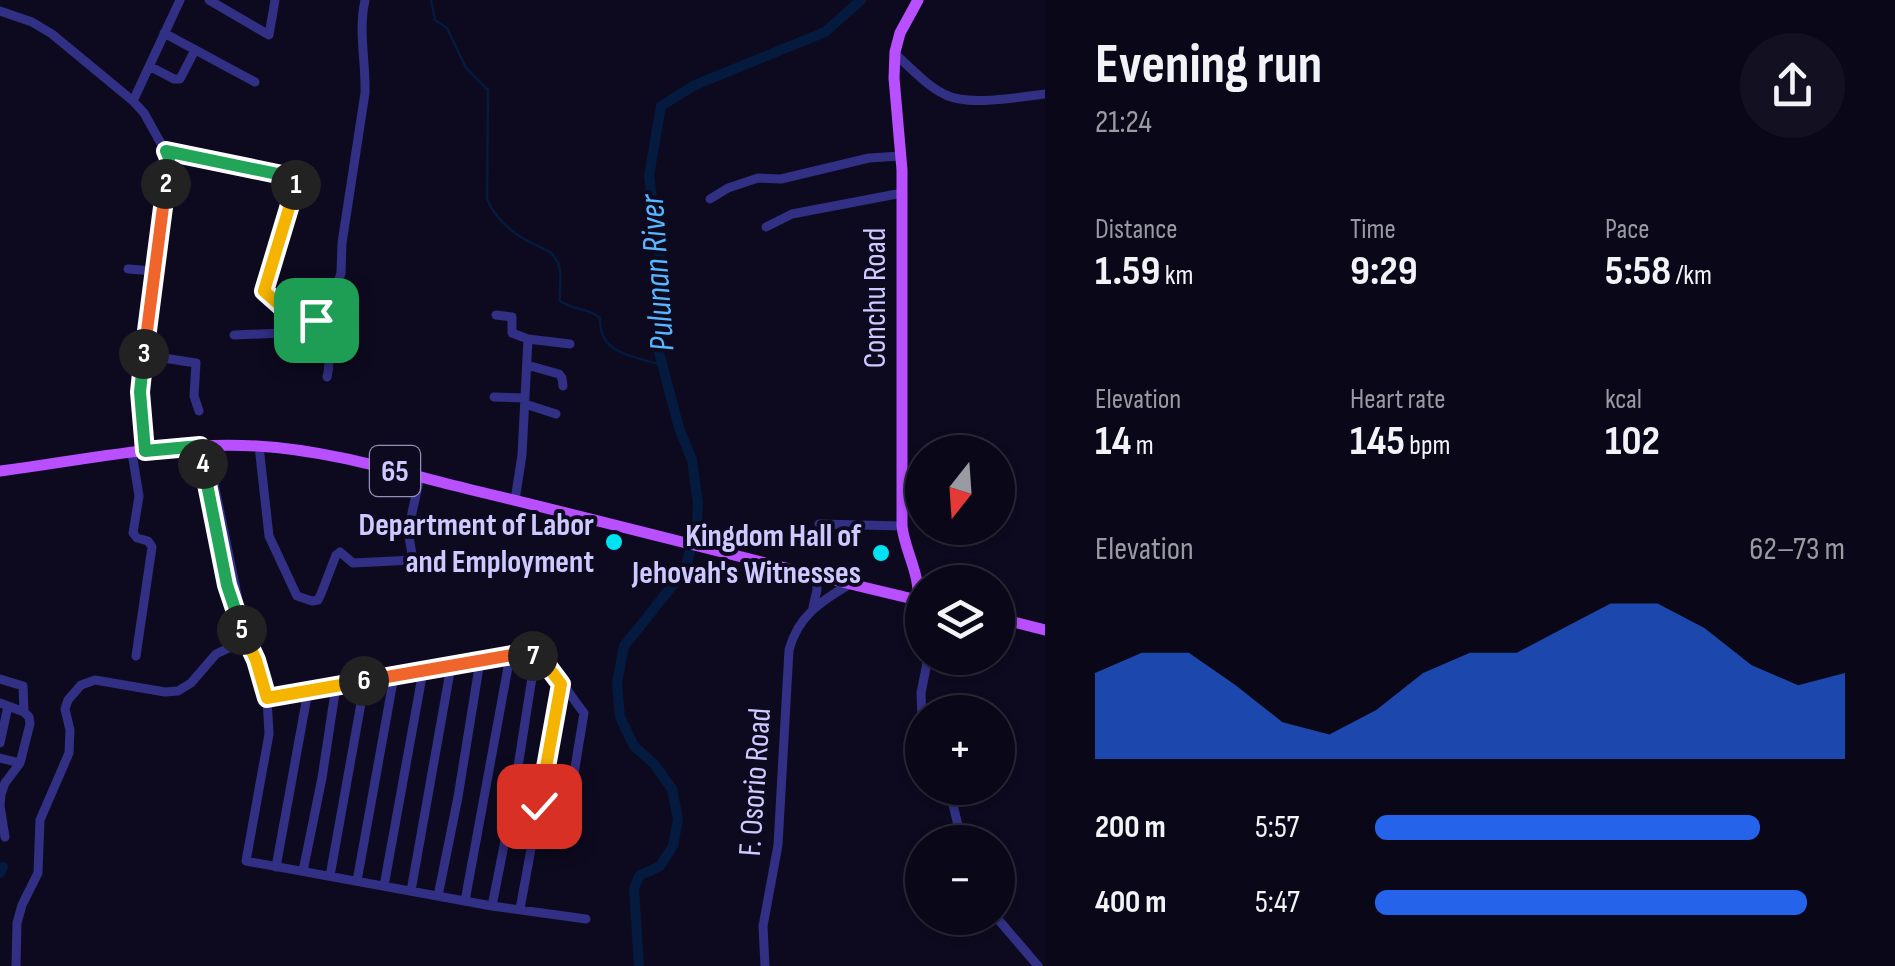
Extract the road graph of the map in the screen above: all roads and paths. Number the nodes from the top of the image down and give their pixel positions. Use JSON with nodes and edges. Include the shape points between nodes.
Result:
{"nodes":[{"id":1,"x":180,"y":0,"type":"edge"},
{"id":2,"x":209,"y":0,"type":"edge"},
{"id":3,"x":275,"y":0,"type":"edge"},
{"id":4,"x":365,"y":0,"type":"edge"},
{"id":5,"x":918,"y":0,"type":"edge"},
{"id":6,"x":0,"y":11,"type":"edge"},
{"id":7,"x":164,"y":33,"type":"junction"},
{"id":8,"x":195,"y":50,"type":"junction"},
{"id":9,"x":895,"y":54,"type":"junction"},
{"id":10,"x":149,"y":66,"type":"junction"},
{"id":11,"x":256,"y":82,"type":"dead end"},
{"id":12,"x":1045,"y":94,"type":"edge"},
{"id":13,"x":134,"y":101,"type":"junction"},
{"id":14,"x":166,"y":151,"type":"junction"},
{"id":15,"x":901,"y":156,"type":"junction"},
{"id":16,"x":902,"y":193,"type":"junction"},
{"id":17,"x":710,"y":199,"type":"dead end"},
{"id":18,"x":766,"y":227,"type":"dead end"},
{"id":19,"x":128,"y":269,"type":"dead end"},
{"id":20,"x":154,"y":271,"type":"junction"},
{"id":21,"x":282,"y":307,"type":"junction"},
{"id":22,"x":496,"y":315,"type":"dead end"},
{"id":23,"x":282,"y":333,"type":"junction"},
{"id":24,"x":234,"y":334,"type":"dead end"},
{"id":25,"x":328,"y":339,"type":"junction"},
{"id":26,"x":528,"y":340,"type":"junction"},
{"id":27,"x":570,"y":344,"type":"dead end"},
{"id":28,"x":144,"y":354,"type":"junction"},
{"id":29,"x":286,"y":354,"type":"dead end"},
{"id":30,"x":309,"y":354,"type":"dead end"},
{"id":31,"x":527,"y":366,"type":"junction"},
{"id":32,"x":326,"y":377,"type":"dead end"},
{"id":33,"x":562,"y":386,"type":"dead end"},
{"id":34,"x":494,"y":397,"type":"dead end"},
{"id":35,"x":525,"y":401,"type":"junction"},
{"id":36,"x":198,"y":411,"type":"dead end"},
{"id":37,"x":556,"y":414,"type":"dead end"},
{"id":38,"x":203,"y":446,"type":"junction"},
{"id":39,"x":259,"y":446,"type":"junction"},
{"id":40,"x":133,"y":453,"type":"junction"},
{"id":41,"x":0,"y":472,"type":"edge"},
{"id":42,"x":420,"y":477,"type":"junction"},
{"id":43,"x":515,"y":500,"type":"junction"},
{"id":44,"x":819,"y":524,"type":"dead end"},
{"id":45,"x":902,"y":526,"type":"junction"},
{"id":46,"x":912,"y":565,"type":"edge"},
{"id":47,"x":816,"y":576,"type":"junction"},
{"id":48,"x":850,"y":584,"type":"junction"},
{"id":49,"x":905,"y":597,"type":"edge"},
{"id":50,"x":813,"y":608,"type":"junction"},
{"id":51,"x":1015,"y":622,"type":"edge"},
{"id":52,"x":1045,"y":630,"type":"edge"},
{"id":53,"x":246,"y":640,"type":"junction"},
{"id":54,"x":536,"y":655,"type":"junction"},
{"id":55,"x":136,"y":656,"type":"dead end"},
{"id":56,"x":510,"y":656,"type":"junction"},
{"id":57,"x":480,"y":661,"type":"junction"},
{"id":58,"x":451,"y":666,"type":"junction"},
{"id":59,"x":422,"y":671,"type":"junction"},
{"id":60,"x":394,"y":676,"type":"junction"},
{"id":61,"x":0,"y":679,"type":"edge"},
{"id":62,"x":366,"y":681,"type":"junction"},
{"id":63,"x":561,"y":684,"type":"junction"},
{"id":64,"x":336,"y":686,"type":"junction"},
{"id":65,"x":308,"y":691,"type":"junction"},
{"id":66,"x":267,"y":698,"type":"junction"},
{"id":67,"x":4,"y":705,"type":"edge"},
{"id":68,"x":24,"y":712,"type":"junction"},
{"id":69,"x":0,"y":744,"type":"edge"},
{"id":70,"x":0,"y":758,"type":"edge"},
{"id":71,"x":20,"y":763,"type":"junction"},
{"id":72,"x":3,"y":782,"type":"edge"},
{"id":73,"x":0,"y":806,"type":"edge"},
{"id":74,"x":539,"y":806,"type":"junction"},
{"id":75,"x":2,"y":840,"type":"edge"},
{"id":76,"x":276,"y":866,"type":"junction"},
{"id":77,"x":303,"y":871,"type":"junction"},
{"id":78,"x":330,"y":876,"type":"junction"},
{"id":79,"x":357,"y":881,"type":"junction"},
{"id":80,"x":384,"y":886,"type":"junction"},
{"id":81,"x":411,"y":891,"type":"junction"},
{"id":82,"x":438,"y":896,"type":"junction"},
{"id":83,"x":465,"y":901,"type":"junction"},
{"id":84,"x":492,"y":906,"type":"junction"},
{"id":85,"x":520,"y":909,"type":"junction"},
{"id":86,"x":586,"y":919,"type":"dead end"},
{"id":87,"x":1012,"y":935,"type":"edge"},
{"id":88,"x":16,"y":966,"type":"edge"},
{"id":89,"x":765,"y":966,"type":"edge"},
{"id":90,"x":1038,"y":966,"type":"edge"}],
"edges":[{"from":1,"to":7,"type":"street"},
{"from":2,"to":3,"type":"street","via":[[269,35]]},
{"from":4,"to":25,"type":"street","via":[[364,92]]},
{"from":5,"to":9,"type":"main road","name":"Conchu Road"},
{"from":6,"to":13,"type":"street","via":[[52,34]]},
{"from":7,"to":8,"type":"street"},
{"from":7,"to":10,"type":"street"},
{"from":8,"to":10,"type":"street","via":[[180,79]]},
{"from":8,"to":11,"type":"street"},
{"from":9,"to":12,"type":"street","via":[[947,97]]},
{"from":9,"to":15,"type":"main road","name":"Conchu Road"},
{"from":10,"to":13,"type":"street"},
{"from":13,"to":14,"type":"street"},
{"from":14,"to":20,"type":"street"},
{"from":14,"to":21,"type":"street","via":[[296,180],[264,288]]},
{"from":15,"to":16,"type":"main road","name":"Conchu Road"},
{"from":15,"to":17,"type":"street","via":[[758,178]]},
{"from":16,"to":18,"type":"street","via":[[792,214]]},
{"from":16,"to":45,"type":"main road","name":"Conchu Road"},
{"from":19,"to":20,"type":"street"},
{"from":20,"to":28,"type":"street"},
{"from":21,"to":23,"type":"street"},
{"from":21,"to":25,"type":"street","via":[[325,326]]},
{"from":22,"to":26,"type":"street","via":[[512,318],[512,333]]},
{"from":23,"to":24,"type":"street"},
{"from":23,"to":29,"type":"street"},
{"from":25,"to":30,"type":"street","via":[[309,344]]},
{"from":25,"to":32,"type":"street"},
{"from":26,"to":27,"type":"street"},
{"from":26,"to":31,"type":"street"},
{"from":28,"to":36,"type":"street","via":[[196,363]]},
{"from":28,"to":40,"type":"street"},
{"from":31,"to":33,"type":"street","via":[[560,375]]},
{"from":31,"to":35,"type":"street"},
{"from":34,"to":35,"type":"street"},
{"from":35,"to":37,"type":"street"},
{"from":35,"to":43,"type":"street"},
{"from":38,"to":39,"type":"main road","number":"65"},
{"from":38,"to":40,"type":"main road","number":"65"},
{"from":38,"to":53,"type":"street"},
{"from":39,"to":42,"type":"main road","number":"65"},
{"from":39,"to":42,"type":"street","via":[[272,547],[297,596],[312,602],[340,552],[353,563],[413,560],[408,532]]},
{"from":40,"to":41,"type":"main road","number":"65"},
{"from":40,"to":55,"type":"street","via":[[139,496],[133,533],[152,548]]},
{"from":42,"to":43,"type":"main road","number":"65"},
{"from":43,"to":47,"type":"main road","number":"65"},
{"from":44,"to":45,"type":"street"},
{"from":45,"to":46,"type":"main road","name":"Conchu Road"},
{"from":47,"to":48,"type":"main road","number":"65"},
{"from":47,"to":50,"type":"street","name":"F. Osorio Road"},
{"from":48,"to":49,"type":"main road","number":"65"},
{"from":48,"to":50,"type":"street","name":"F. Osorio Road"},
{"from":50,"to":89,"type":"street","name":"F. Osorio Road","via":[[788,650]]},
{"from":51,"to":52,"type":"main road"},
{"from":53,"to":66,"type":"street"},
{"from":53,"to":88,"type":"street","via":[[216,654],[178,691],[95,680],[68,700],[69,753],[40,820],[38,872],[22,904]]},
{"from":54,"to":56,"type":"street"},
{"from":54,"to":63,"type":"street"},
{"from":54,"to":84,"type":"street"},
{"from":56,"to":57,"type":"street"},
{"from":56,"to":83,"type":"street"},
{"from":57,"to":58,"type":"street"},
{"from":57,"to":82,"type":"street"},
{"from":58,"to":59,"type":"street"},
{"from":58,"to":81,"type":"street"},
{"from":59,"to":60,"type":"street"},
{"from":59,"to":80,"type":"street"},
{"from":60,"to":62,"type":"street"},
{"from":60,"to":79,"type":"street"},
{"from":61,"to":68,"type":"street","via":[[23,686]]},
{"from":62,"to":64,"type":"street"},
{"from":62,"to":78,"type":"street"},
{"from":63,"to":74,"type":"street"},
{"from":63,"to":74,"type":"street","via":[[584,713],[568,810]]},
{"from":64,"to":65,"type":"street"},
{"from":64,"to":77,"type":"street"},
{"from":65,"to":66,"type":"street"},
{"from":65,"to":76,"type":"street"},
{"from":66,"to":76,"type":"street","via":[[269,734],[246,861]]},
{"from":67,"to":68,"type":"street"},
{"from":67,"to":69,"type":"street"},
{"from":68,"to":71,"type":"street","via":[[30,724]]},
{"from":70,"to":71,"type":"street"},
{"from":71,"to":72,"type":"street"},
{"from":72,"to":73,"type":"street"},
{"from":73,"to":75,"type":"street"},
{"from":74,"to":85,"type":"street"},
{"from":76,"to":77,"type":"street"},
{"from":77,"to":78,"type":"street"},
{"from":78,"to":79,"type":"street"},
{"from":79,"to":80,"type":"street"},
{"from":80,"to":81,"type":"street"},
{"from":81,"to":82,"type":"street"},
{"from":82,"to":83,"type":"street"},
{"from":83,"to":84,"type":"street"},
{"from":84,"to":85,"type":"street"},
{"from":85,"to":86,"type":"street"},
{"from":87,"to":90,"type":"street"}]}
